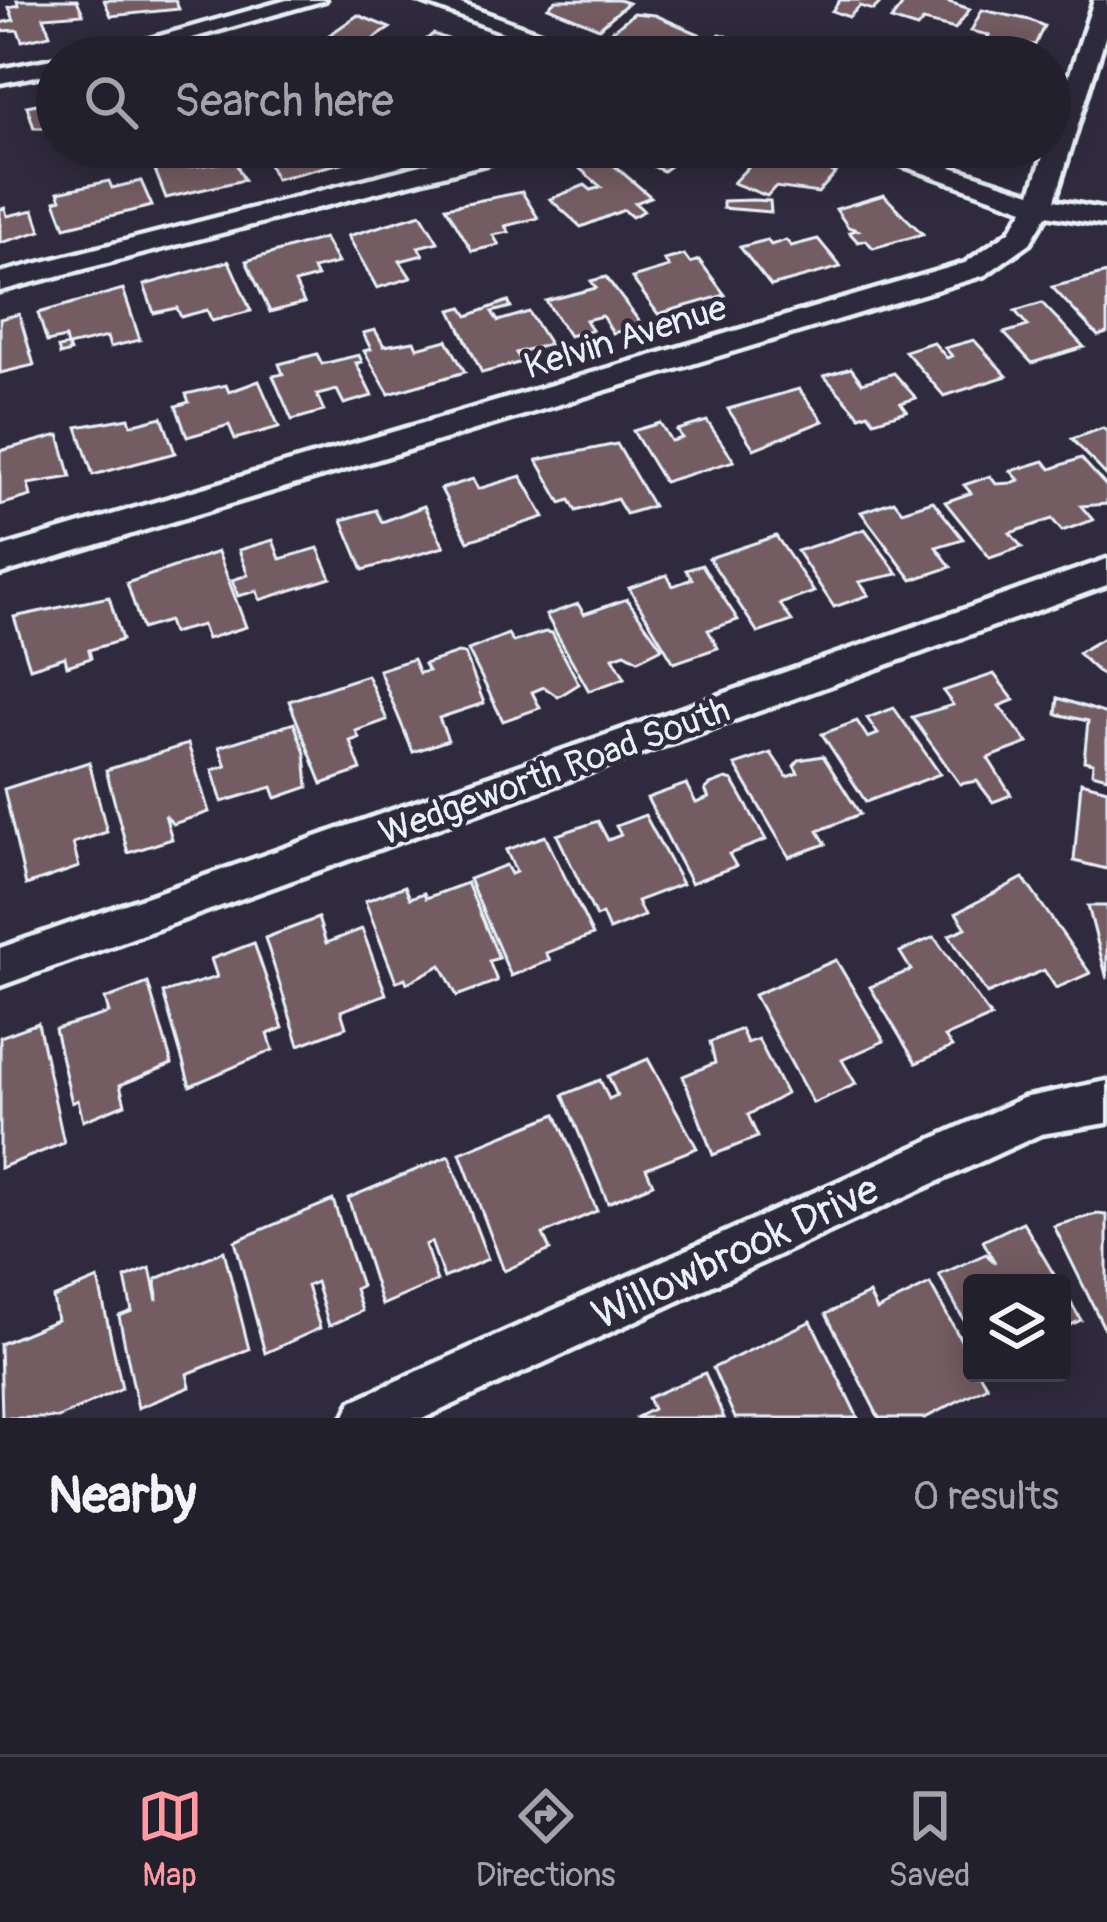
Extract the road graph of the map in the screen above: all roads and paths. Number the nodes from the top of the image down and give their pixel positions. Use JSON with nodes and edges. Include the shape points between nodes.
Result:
{"nodes":[{"id":1,"x":314,"y":0,"type":"edge"},
{"id":2,"x":428,"y":0,"type":"edge"},
{"id":3,"x":1094,"y":3,"type":"edge"},
{"id":4,"x":178,"y":36,"type":"edge"},
{"id":5,"x":532,"y":36,"type":"edge"},
{"id":6,"x":36,"y":69,"type":"edge"},
{"id":7,"x":0,"y":76,"type":"edge"},
{"id":8,"x":1071,"y":89,"type":"edge"},
{"id":9,"x":442,"y":168,"type":"edge"},
{"id":10,"x":928,"y":168,"type":"edge"},
{"id":11,"x":1050,"y":168,"type":"edge"},
{"id":12,"x":1040,"y":205,"type":"junction"},
{"id":13,"x":1107,"y":218,"type":"edge"},
{"id":14,"x":0,"y":282,"type":"edge"},
{"id":15,"x":0,"y":561,"type":"edge"},
{"id":16,"x":1107,"y":572,"type":"edge"},
{"id":17,"x":0,"y":967,"type":"edge"},
{"id":18,"x":1107,"y":1102,"type":"edge"},
{"id":19,"x":369,"y":1418,"type":"edge"}],
"edges":[{"from":1,"to":4,"type":"street"},
{"from":2,"to":5,"type":"street"},
{"from":3,"to":8,"type":"street","name":"Kelvin Avenue"},
{"from":6,"to":7,"type":"street"},
{"from":9,"to":14,"type":"street"},
{"from":10,"to":12,"type":"street"},
{"from":11,"to":12,"type":"street","name":"Kelvin Avenue"},
{"from":12,"to":13,"type":"street"},
{"from":12,"to":15,"type":"street","name":"Kelvin Avenue","via":[[997,257],[942,283]]},
{"from":16,"to":17,"type":"street","name":"Wedgeworth Road South"},
{"from":18,"to":19,"type":"street","name":"Willowbrook Drive","via":[[1038,1113]]}]}
